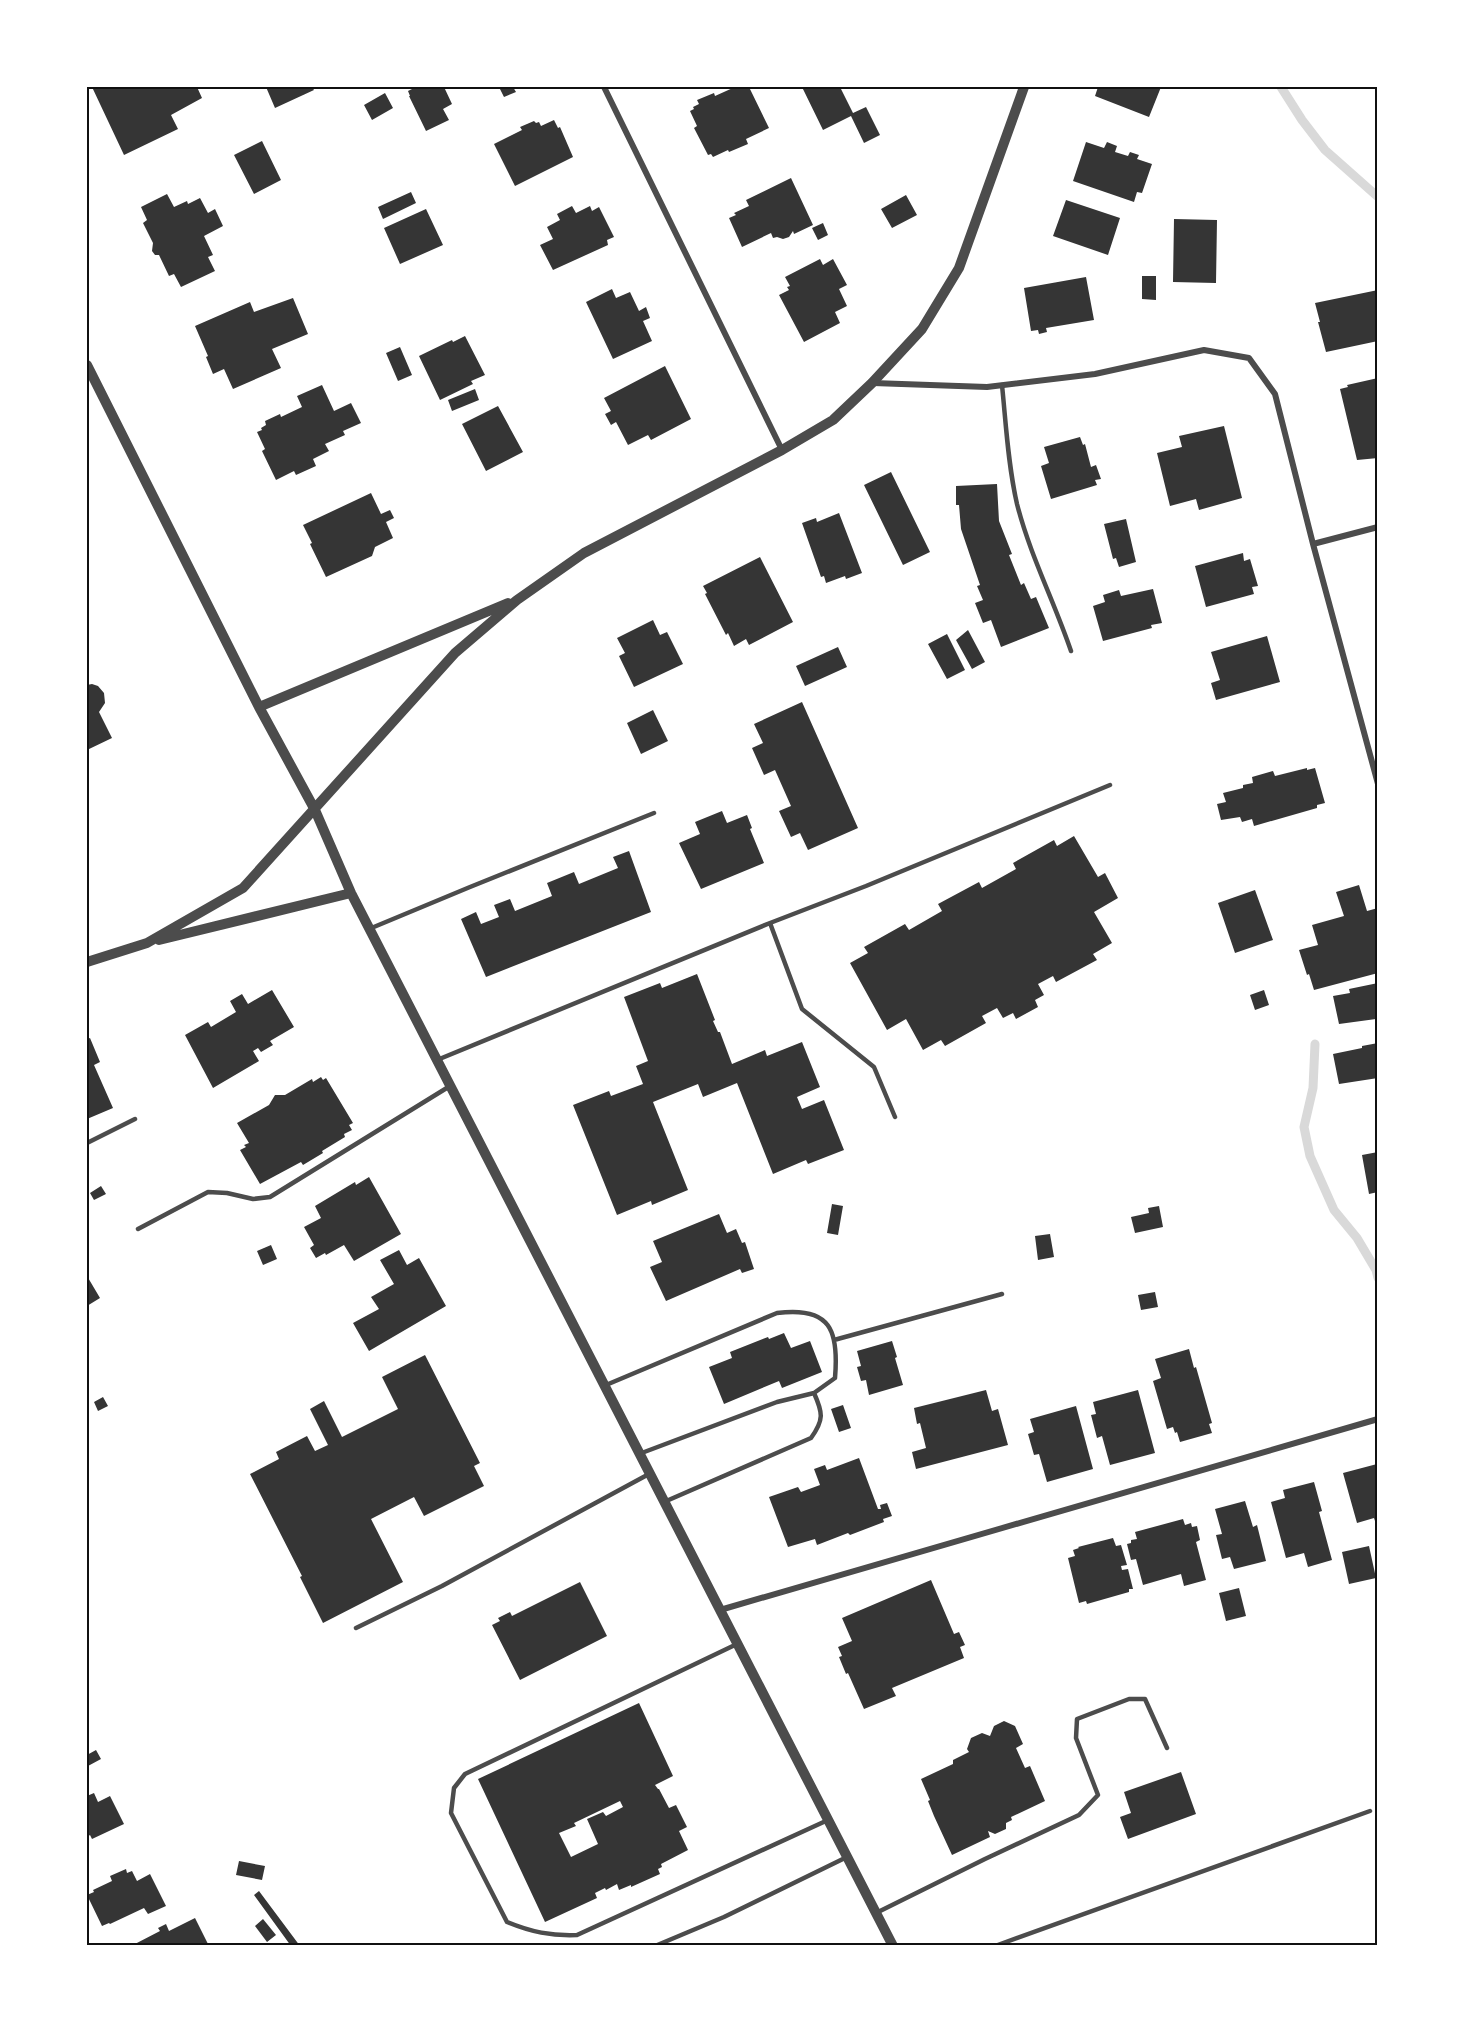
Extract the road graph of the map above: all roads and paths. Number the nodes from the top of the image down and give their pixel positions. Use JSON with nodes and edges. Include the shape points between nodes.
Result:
{"nodes":[{"id":1,"x":604,"y":87,"type":"edge"},
{"id":2,"x":1024,"y":87,"type":"edge"},
{"id":3,"x":87,"y":365,"type":"edge"},
{"id":4,"x":872,"y":383,"type":"junction"},
{"id":5,"x":1002,"y":385,"type":"junction"},
{"id":6,"x":782,"y":450,"type":"junction"},
{"id":7,"x":1378,"y":527,"type":"edge"},
{"id":8,"x":1313,"y":544,"type":"junction"},
{"id":9,"x":517,"y":600,"type":"junction"},
{"id":10,"x":1071,"y":651,"type":"dead end"},
{"id":11,"x":259,"y":707,"type":"junction"},
{"id":12,"x":1378,"y":784,"type":"edge"},
{"id":13,"x":1110,"y":785,"type":"dead end"},
{"id":14,"x":315,"y":810,"type":"junction"},
{"id":15,"x":654,"y":813,"type":"dead end"},
{"id":16,"x":351,"y":893,"type":"junction"},
{"id":17,"x":770,"y":923,"type":"junction"},
{"id":18,"x":369,"y":929,"type":"junction"},
{"id":19,"x":147,"y":943,"type":"junction"},
{"id":20,"x":87,"y":962,"type":"edge"},
{"id":21,"x":437,"y":1060,"type":"junction"},
{"id":22,"x":450,"y":1086,"type":"junction"},
{"id":23,"x":895,"y":1117,"type":"dead end"},
{"id":24,"x":135,"y":1119,"type":"dead end"},
{"id":25,"x":87,"y":1143,"type":"edge"},
{"id":26,"x":138,"y":1229,"type":"dead end"},
{"id":27,"x":1002,"y":1294,"type":"dead end"},
{"id":28,"x":834,"y":1340,"type":"junction"},
{"id":29,"x":604,"y":1385,"type":"junction"},
{"id":30,"x":814,"y":1393,"type":"junction"},
{"id":31,"x":1378,"y":1419,"type":"edge"},
{"id":32,"x":639,"y":1454,"type":"junction"},
{"id":33,"x":649,"y":1474,"type":"junction"},
{"id":34,"x":664,"y":1502,"type":"junction"},
{"id":35,"x":720,"y":1610,"type":"junction"},
{"id":36,"x":356,"y":1628,"type":"dead end"},
{"id":37,"x":737,"y":1644,"type":"junction"},
{"id":38,"x":1167,"y":1748,"type":"dead end"},
{"id":39,"x":1370,"y":1811,"type":"dead end"},
{"id":40,"x":828,"y":1820,"type":"junction"},
{"id":41,"x":847,"y":1857,"type":"junction"},
{"id":42,"x":876,"y":1913,"type":"junction"},
{"id":43,"x":655,"y":1946,"type":"edge"},
{"id":44,"x":893,"y":1946,"type":"edge"},
{"id":45,"x":995,"y":1946,"type":"edge"}],
"edges":[{"from":1,"to":6,"type":"street"},
{"from":2,"to":4,"type":"street","via":[[960,268],[922,330]]},
{"from":3,"to":11,"type":"street"},
{"from":4,"to":5,"type":"street"},
{"from":4,"to":6,"type":"street","via":[[832,420]]},
{"from":5,"to":8,"type":"street","via":[[1095,374],[1204,350],[1249,358],[1275,393]]},
{"from":5,"to":10,"type":"lane","via":[[1017,502],[1032,553]]},
{"from":6,"to":9,"type":"street","via":[[584,554]]},
{"from":7,"to":8,"type":"street"},
{"from":8,"to":12,"type":"street"},
{"from":9,"to":11,"type":"street"},
{"from":9,"to":14,"type":"street","via":[[456,653]]},
{"from":11,"to":14,"type":"street"},
{"from":13,"to":17,"type":"lane"},
{"from":14,"to":16,"type":"street"},
{"from":14,"to":19,"type":"street","via":[[243,888]]},
{"from":15,"to":18,"type":"lane"},
{"from":16,"to":18,"type":"street"},
{"from":16,"to":19,"type":"street"},
{"from":17,"to":21,"type":"lane"},
{"from":17,"to":23,"type":"lane","via":[[802,1009],[874,1067]]},
{"from":18,"to":21,"type":"street"},
{"from":19,"to":20,"type":"street"},
{"from":21,"to":22,"type":"street"},
{"from":22,"to":26,"type":"lane","via":[[270,1197],[253,1199],[208,1192]]},
{"from":22,"to":29,"type":"street"},
{"from":24,"to":25,"type":"lane"},
{"from":27,"to":28,"type":"lane"},
{"from":28,"to":29,"type":"lane","via":[[824,1320],[800,1310],[777,1313]]},
{"from":28,"to":30,"type":"lane","via":[[835,1378]]},
{"from":29,"to":32,"type":"street"},
{"from":30,"to":32,"type":"lane","via":[[777,1402]]},
{"from":30,"to":34,"type":"lane","via":[[822,1410],[819,1427],[811,1438]]},
{"from":31,"to":35,"type":"street"},
{"from":32,"to":33,"type":"street"},
{"from":33,"to":34,"type":"street"},
{"from":33,"to":36,"type":"lane"},
{"from":34,"to":35,"type":"street"},
{"from":35,"to":37,"type":"street"},
{"from":37,"to":40,"type":"street"},
{"from":37,"to":40,"type":"lane","via":[[465,1774],[454,1788],[451,1813],[507,1922],[531,1932],[577,1935]]},
{"from":38,"to":42,"type":"lane","via":[[1145,1699],[1129,1699],[1077,1719],[1076,1738],[1098,1795],[1079,1815]]},
{"from":39,"to":45,"type":"lane"},
{"from":40,"to":41,"type":"street"},
{"from":41,"to":42,"type":"street"},
{"from":41,"to":43,"type":"lane"},
{"from":42,"to":44,"type":"street"}]}
